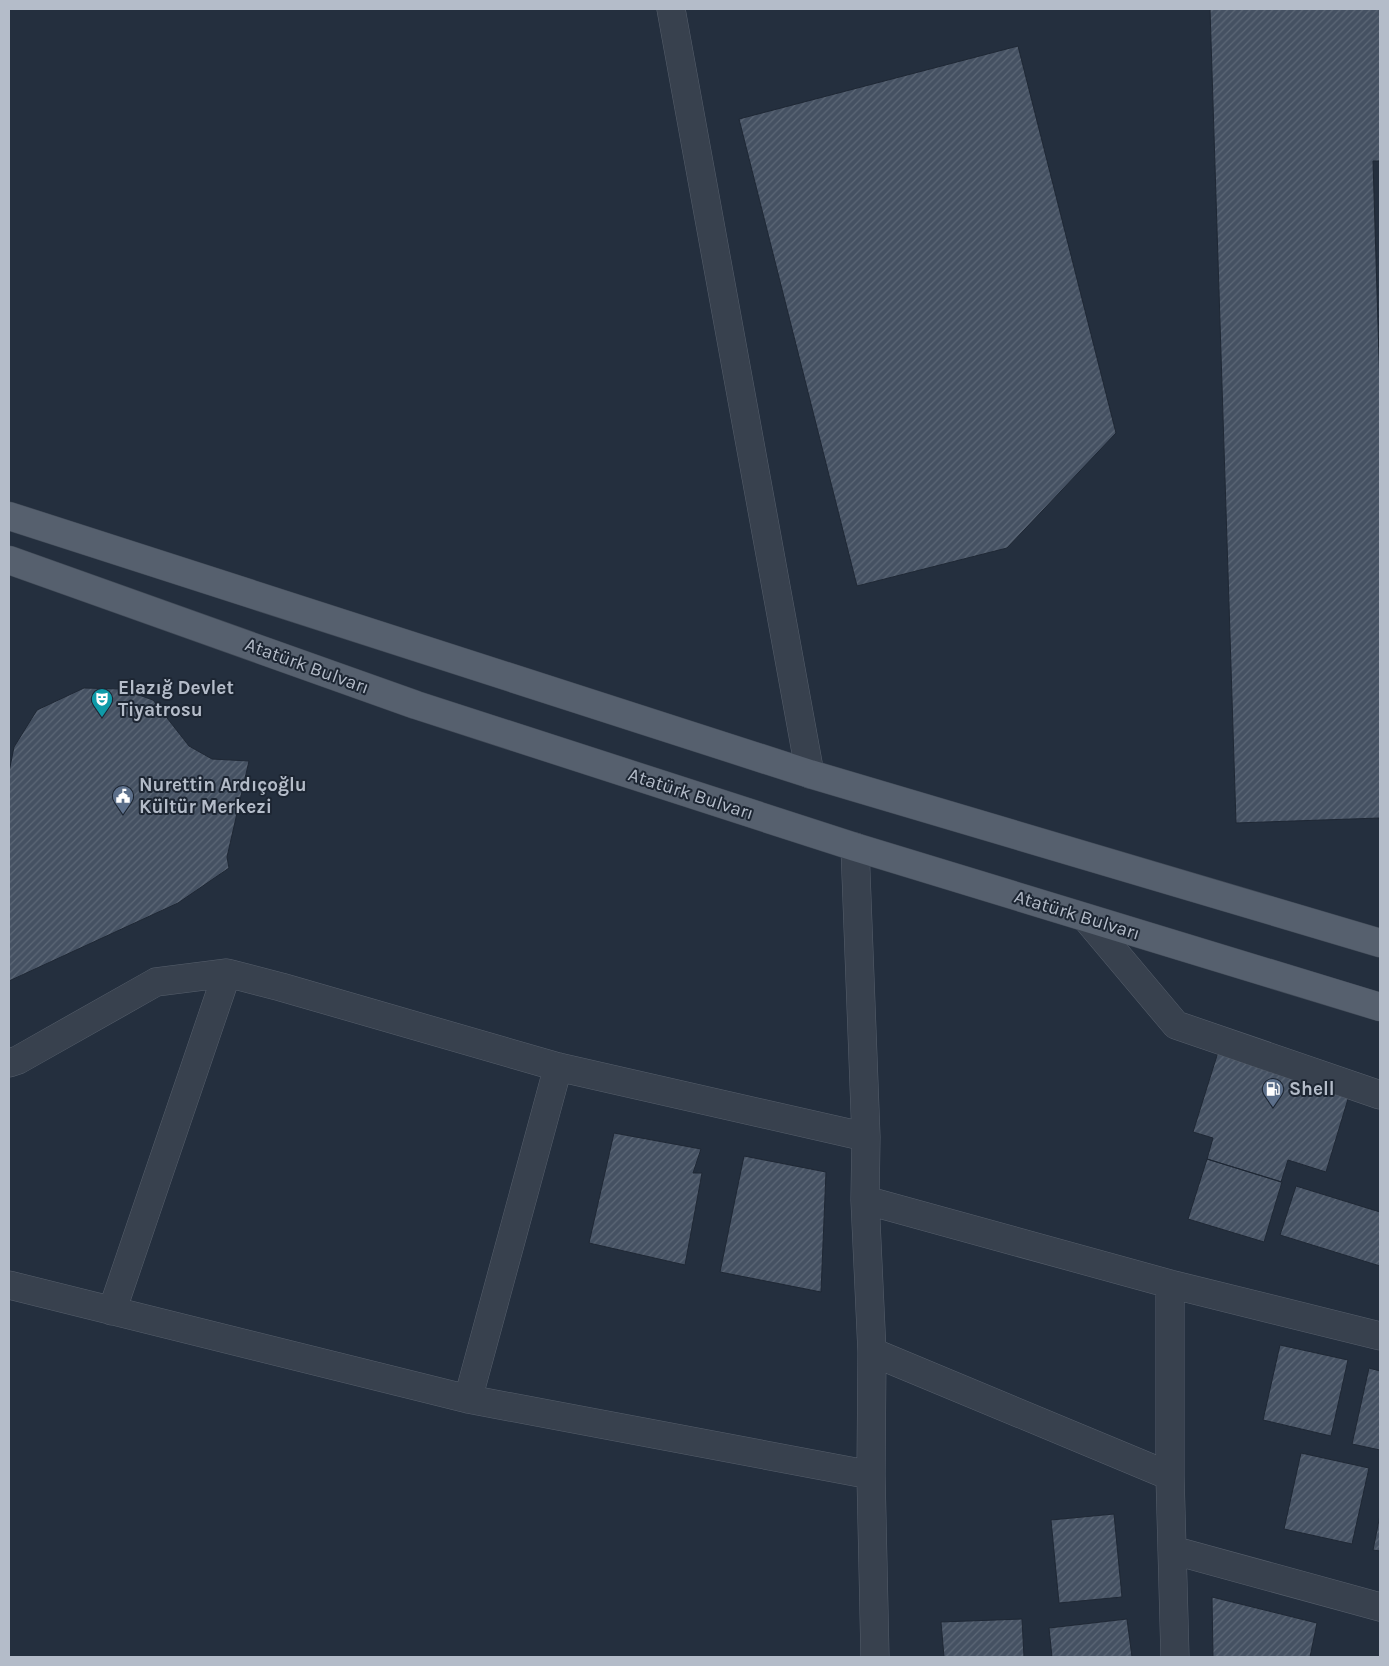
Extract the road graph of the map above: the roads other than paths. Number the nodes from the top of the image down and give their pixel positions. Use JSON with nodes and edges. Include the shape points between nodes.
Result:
{"nodes":[{"id":1,"x":671,"y":9,"type":"edge"},
{"id":2,"x":9,"y":516,"type":"edge"},
{"id":3,"x":9,"y":560,"type":"edge"},
{"id":4,"x":810,"y":774,"type":"junction"},
{"id":5,"x":855,"y":847,"type":"junction"},
{"id":6,"x":1086,"y":918,"type":"junction"},
{"id":7,"x":1380,"y":943,"type":"edge"},
{"id":8,"x":227,"y":973,"type":"junction"},
{"id":9,"x":1380,"y":1008,"type":"edge"},
{"id":10,"x":9,"y":1063,"type":"edge"},
{"id":11,"x":558,"y":1068,"type":"junction"},
{"id":12,"x":1380,"y":1095,"type":"edge"},
{"id":13,"x":866,"y":1137,"type":"junction"},
{"id":14,"x":866,"y":1200,"type":"junction"},
{"id":15,"x":1170,"y":1284,"type":"junction"},
{"id":16,"x":9,"y":1285,"type":"edge"},
{"id":17,"x":112,"y":1311,"type":"junction"},
{"id":18,"x":1380,"y":1336,"type":"edge"},
{"id":19,"x":872,"y":1352,"type":"junction"},
{"id":20,"x":468,"y":1399,"type":"junction"},
{"id":21,"x":871,"y":1475,"type":"junction"},
{"id":22,"x":1170,"y":1476,"type":"junction"},
{"id":23,"x":1172,"y":1550,"type":"junction"},
{"id":24,"x":1380,"y":1607,"type":"edge"},
{"id":25,"x":875,"y":1657,"type":"edge"},
{"id":26,"x":1175,"y":1657,"type":"edge"}],
"edges":[{"from":1,"to":4,"type":"street"},
{"from":2,"to":4,"type":"main road"},
{"from":3,"to":5,"type":"main road","name":"Atatürk Bulvarı","via":[[416,705]]},
{"from":4,"to":7,"type":"main road"},
{"from":5,"to":6,"type":"main road","name":"Atatürk Bulvarı"},
{"from":5,"to":13,"type":"street"},
{"from":6,"to":9,"type":"main road","name":"Atatürk Bulvarı"},
{"from":6,"to":12,"type":"street","via":[[1176,1025]]},
{"from":8,"to":10,"type":"street","via":[[156,982]]},
{"from":8,"to":11,"type":"street"},
{"from":8,"to":17,"type":"street"},
{"from":11,"to":13,"type":"street"},
{"from":11,"to":20,"type":"street"},
{"from":13,"to":14,"type":"street"},
{"from":14,"to":15,"type":"street"},
{"from":14,"to":19,"type":"street"},
{"from":15,"to":18,"type":"street"},
{"from":15,"to":22,"type":"street"},
{"from":16,"to":17,"type":"street"},
{"from":17,"to":20,"type":"street"},
{"from":19,"to":21,"type":"street"},
{"from":19,"to":22,"type":"street"},
{"from":20,"to":21,"type":"street"},
{"from":21,"to":25,"type":"street"},
{"from":22,"to":23,"type":"street"},
{"from":23,"to":24,"type":"street"},
{"from":23,"to":26,"type":"street"}]}
